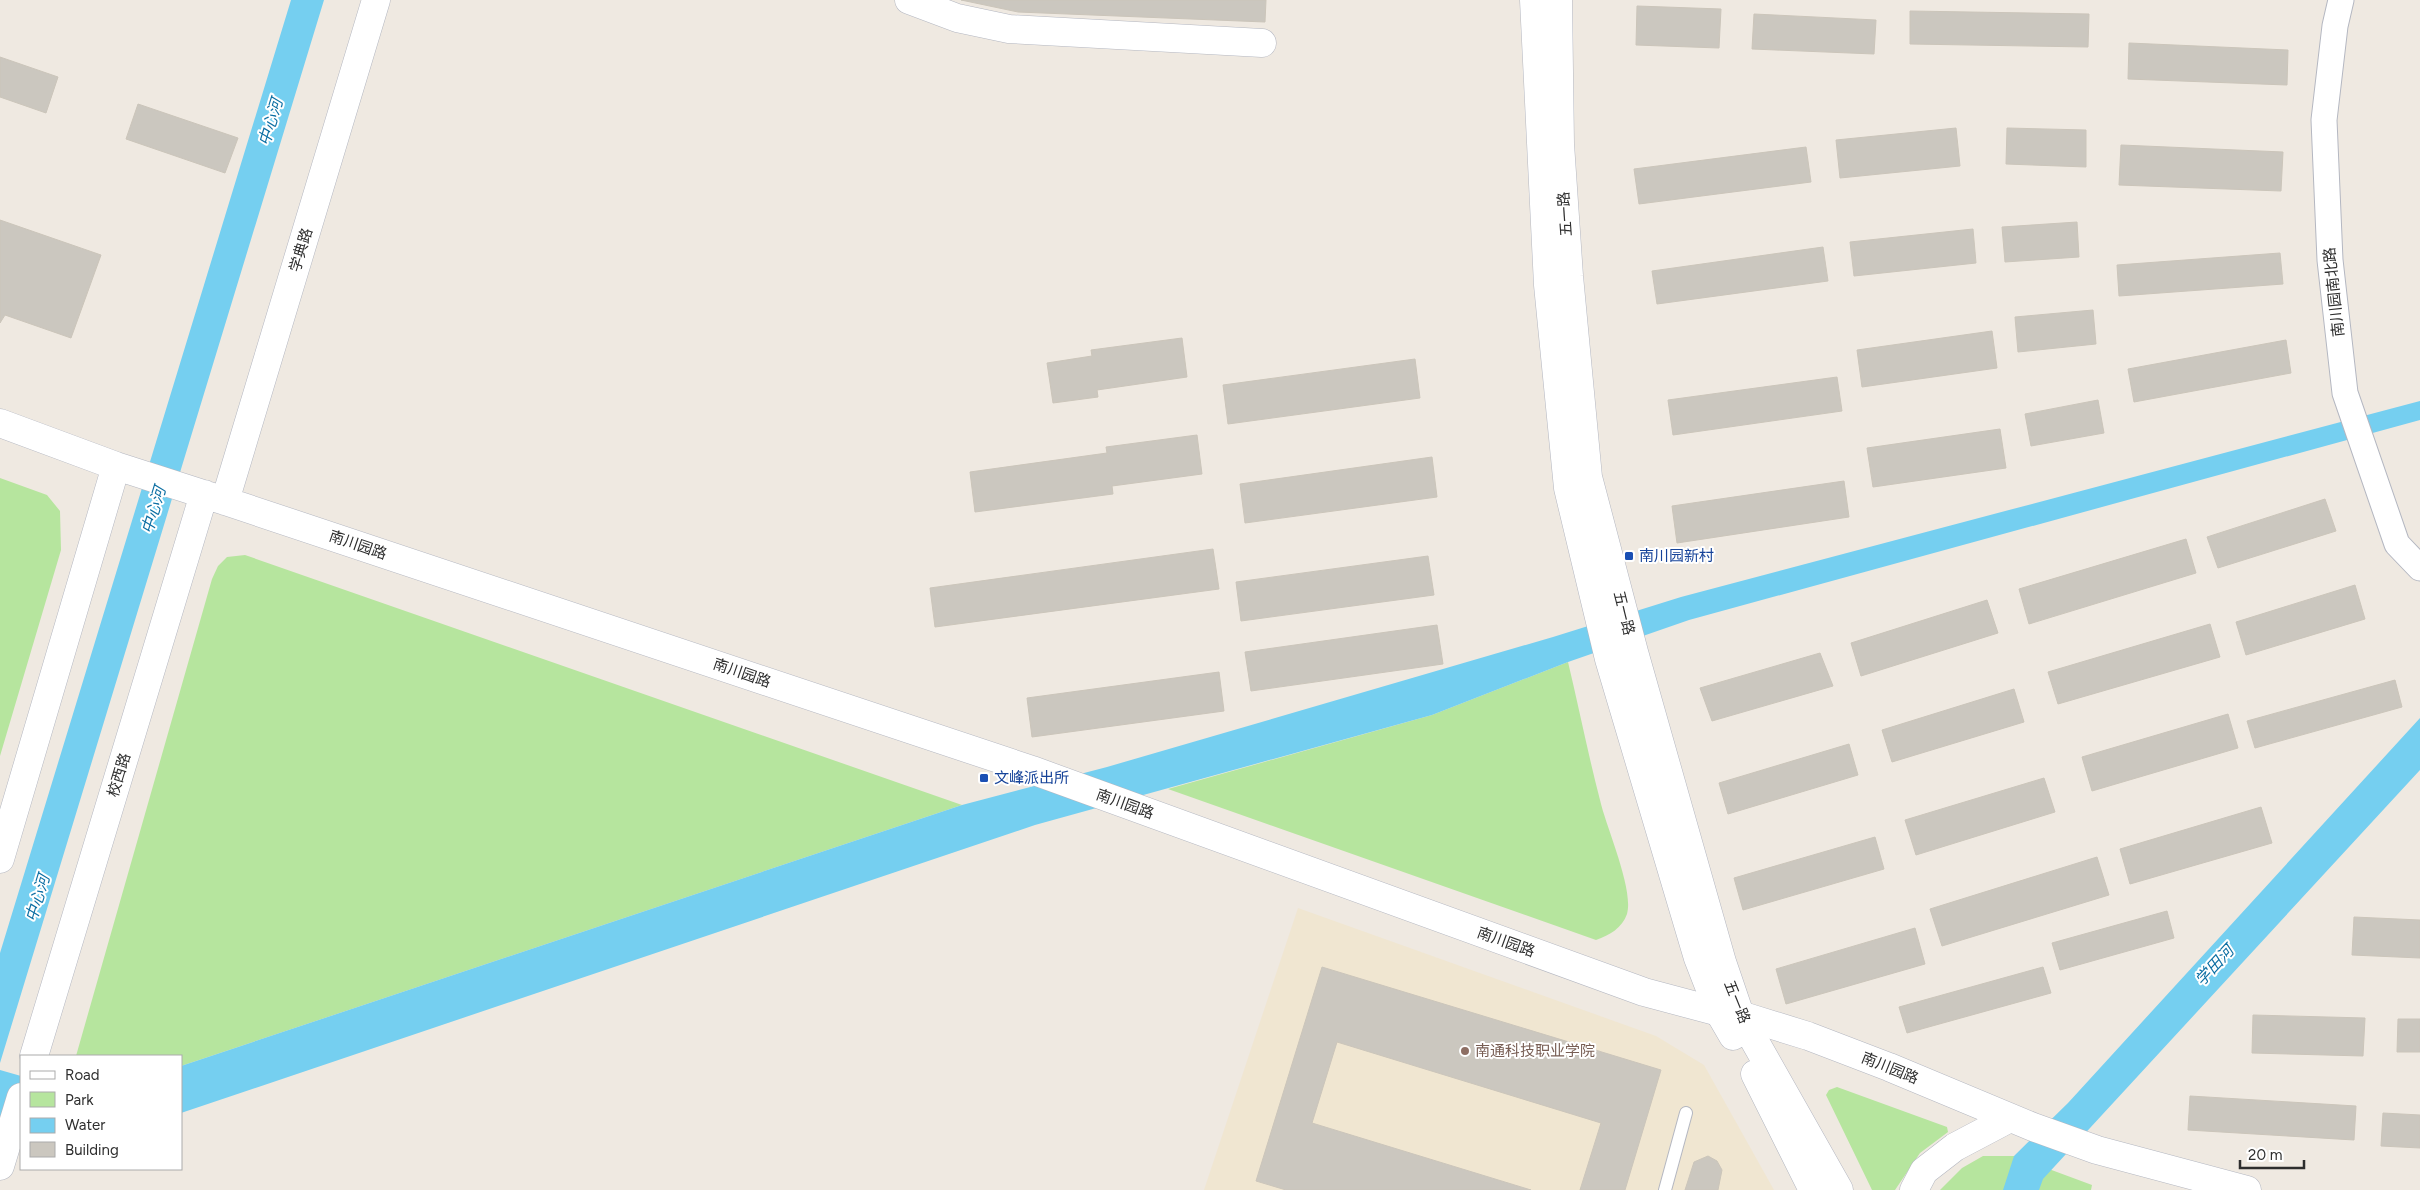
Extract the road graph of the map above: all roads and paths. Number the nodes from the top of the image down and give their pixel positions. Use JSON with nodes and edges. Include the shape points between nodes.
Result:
{"nodes":[{"id":1,"x":376,"y":0,"type":"edge"},
{"id":2,"x":909,"y":0,"type":"edge"},
{"id":3,"x":1534,"y":0,"type":"edge"},
{"id":4,"x":1558,"y":0,"type":"edge"},
{"id":5,"x":2341,"y":0,"type":"edge"},
{"id":6,"x":1262,"y":43,"type":"dead end"},
{"id":7,"x":0,"y":423,"type":"edge"},
{"id":8,"x":125,"y":469,"type":"junction"},
{"id":9,"x":207,"y":495,"type":"junction"},
{"id":10,"x":2420,"y":568,"type":"edge"},
{"id":11,"x":1610,"y":610,"type":"junction"},
{"id":12,"x":0,"y":859,"type":"edge"},
{"id":13,"x":1730,"y":1013,"type":"junction"},
{"id":14,"x":34,"y":1055,"type":"edge"},
{"id":15,"x":20,"y":1100,"type":"edge"},
{"id":16,"x":1686,"y":1113,"type":"dead end"},
{"id":17,"x":2022,"y":1123,"type":"junction"},
{"id":18,"x":0,"y":1166,"type":"edge"},
{"id":19,"x":1665,"y":1190,"type":"edge"},
{"id":20,"x":1813,"y":1190,"type":"edge"},
{"id":21,"x":1839,"y":1190,"type":"edge"},
{"id":22,"x":1914,"y":1190,"type":"edge"},
{"id":23,"x":2247,"y":1190,"type":"edge"}],
"edges":[{"from":1,"to":9,"type":"street","name":"学典路"},
{"from":2,"to":6,"type":"street","via":[[957,18],[1009,29]]},
{"from":3,"to":11,"type":"street","name":"五一路","via":[[1548,285],[1568,488]]},
{"from":4,"to":11,"type":"street","name":"五一路","via":[[1560,144],[1569,276],[1588,477]]},
{"from":5,"to":10,"type":"street","name":"南川园南北路","via":[[2334,26],[2324,120],[2330,260],[2345,393],[2398,544]]},
{"from":7,"to":8,"type":"street","name":"南川园路"},
{"from":8,"to":9,"type":"street","name":"南川园路"},
{"from":8,"to":12,"type":"street"},
{"from":9,"to":13,"type":"street","name":"南川园路","via":[[1032,770],[1644,992]]},
{"from":9,"to":14,"type":"street","name":"校西路"},
{"from":11,"to":13,"type":"street","name":"五一路","via":[[1698,958]]},
{"from":13,"to":17,"type":"street","name":"南川园路","via":[[1808,1036]]},
{"from":13,"to":20,"type":"street","name":"五一路","via":[[1752,1069]]},
{"from":13,"to":21,"type":"street","name":"五一路"},
{"from":15,"to":18,"type":"street"},
{"from":16,"to":19,"type":"lane"},
{"from":17,"to":22,"type":"street","via":[[1955,1147],[1924,1171]]},
{"from":17,"to":23,"type":"street","name":"南川园路","via":[[2097,1150]]}]}
